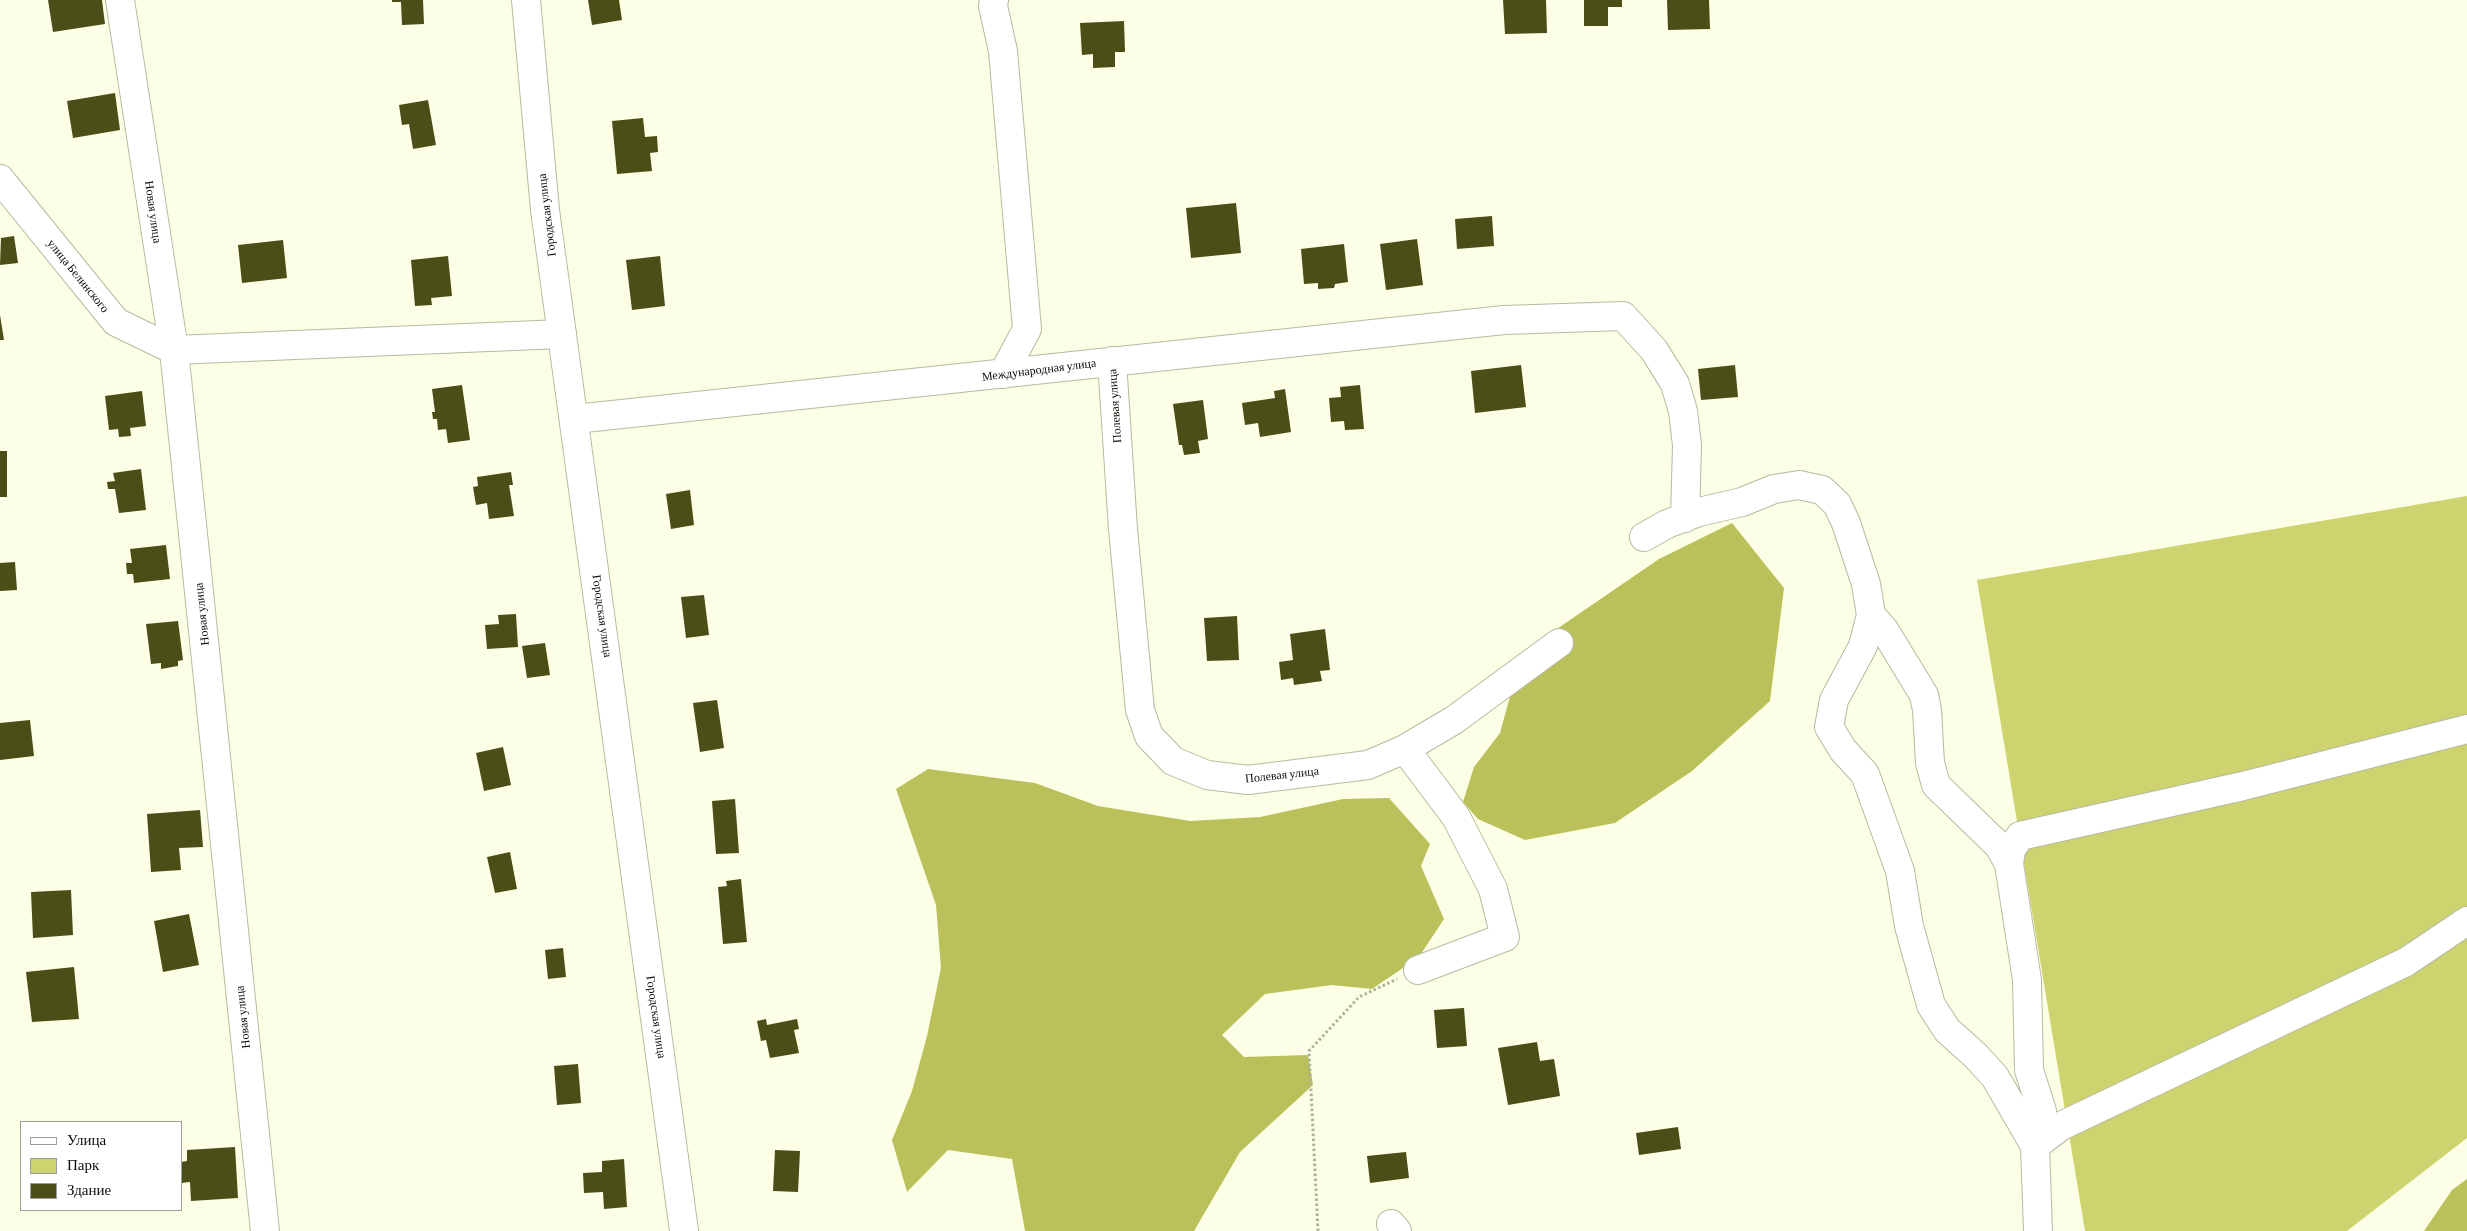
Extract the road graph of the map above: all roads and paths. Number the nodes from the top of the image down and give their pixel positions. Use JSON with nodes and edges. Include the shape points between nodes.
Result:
{"nodes":[{"id":1,"x":120,"y":0,"type":"edge"},
{"id":2,"x":526,"y":0,"type":"edge"},
{"id":3,"x":994,"y":0,"type":"edge"},
{"id":4,"x":0,"y":179,"type":"edge"},
{"id":5,"x":562,"y":334,"type":"junction"},
{"id":6,"x":174,"y":350,"type":"junction"},
{"id":7,"x":1112,"y":361,"type":"junction"},
{"id":8,"x":1003,"y":374,"type":"junction"},
{"id":9,"x":575,"y":419,"type":"junction"},
{"id":10,"x":1685,"y":518,"type":"junction"},
{"id":11,"x":1644,"y":537,"type":"dead end"},
{"id":12,"x":1871,"y":615,"type":"junction"},
{"id":13,"x":1559,"y":643,"type":"dead end"},
{"id":14,"x":2467,"y":729,"type":"edge"},
{"id":15,"x":1406,"y":749,"type":"junction"},
{"id":16,"x":2009,"y":864,"type":"junction"},
{"id":17,"x":2467,"y":920,"type":"edge"},
{"id":18,"x":1418,"y":970,"type":"joint"},
{"id":19,"x":2035,"y":1146,"type":"junction"},
{"id":20,"x":266,"y":1231,"type":"edge"},
{"id":21,"x":684,"y":1231,"type":"edge"},
{"id":22,"x":1318,"y":1231,"type":"edge"},
{"id":23,"x":2038,"y":1231,"type":"edge"}],
"edges":[{"from":1,"to":6,"type":"street","name":"Новая улица"},
{"from":2,"to":5,"type":"street","name":"Городская улица","via":[[545,210]]},
{"from":3,"to":8,"type":"street","via":[[1003,51],[1027,329]]},
{"from":4,"to":6,"type":"street","name":"улица Белинского","via":[[116,322]]},
{"from":5,"to":6,"type":"street"},
{"from":5,"to":9,"type":"street","name":"Городская улица"},
{"from":6,"to":20,"type":"street","name":"Новая улица"},
{"from":7,"to":8,"type":"street","name":"Международная улица"},
{"from":7,"to":10,"type":"street","name":"Международная улица","via":[[1504,320],[1623,316],[1654,350],[1675,384],[1683,410],[1687,445]]},
{"from":7,"to":15,"type":"street","name":"Полевая улица","via":[[1140,710],[1149,736],[1172,761],[1207,775],[1248,780],[1368,766]]},
{"from":8,"to":9,"type":"street","name":"Международная улица"},
{"from":9,"to":21,"type":"street","name":"Городская улица"},
{"from":10,"to":11,"type":"street"},
{"from":10,"to":12,"type":"street","via":[[1774,489],[1800,485],[1822,490],[1837,504],[1846,523],[1866,584]]},
{"from":12,"to":16,"type":"street","via":[[1885,631],[1924,695],[1928,710],[1930,763],[1936,785],[1999,846]]},
{"from":12,"to":19,"type":"street","via":[[1863,646],[1834,700],[1828,727],[1865,774],[1900,870],[1910,926],[1931,1005],[1947,1030],[1995,1077]]},
{"from":13,"to":15,"type":"street","name":"Полевая улица","via":[[1454,720]]},
{"from":14,"to":16,"type":"street","via":[[2243,786],[2020,836],[2011,850]]},
{"from":15,"to":18,"type":"street","via":[[1456,817],[1493,890],[1506,937]]},
{"from":16,"to":19,"type":"street","via":[[2026,980],[2029,1070],[2042,1111]]},
{"from":17,"to":19,"type":"street","via":[[2406,962],[2062,1126]]},
{"from":18,"to":22,"type":"path","via":[[1359,997],[1309,1051]]},
{"from":19,"to":23,"type":"street"}]}
